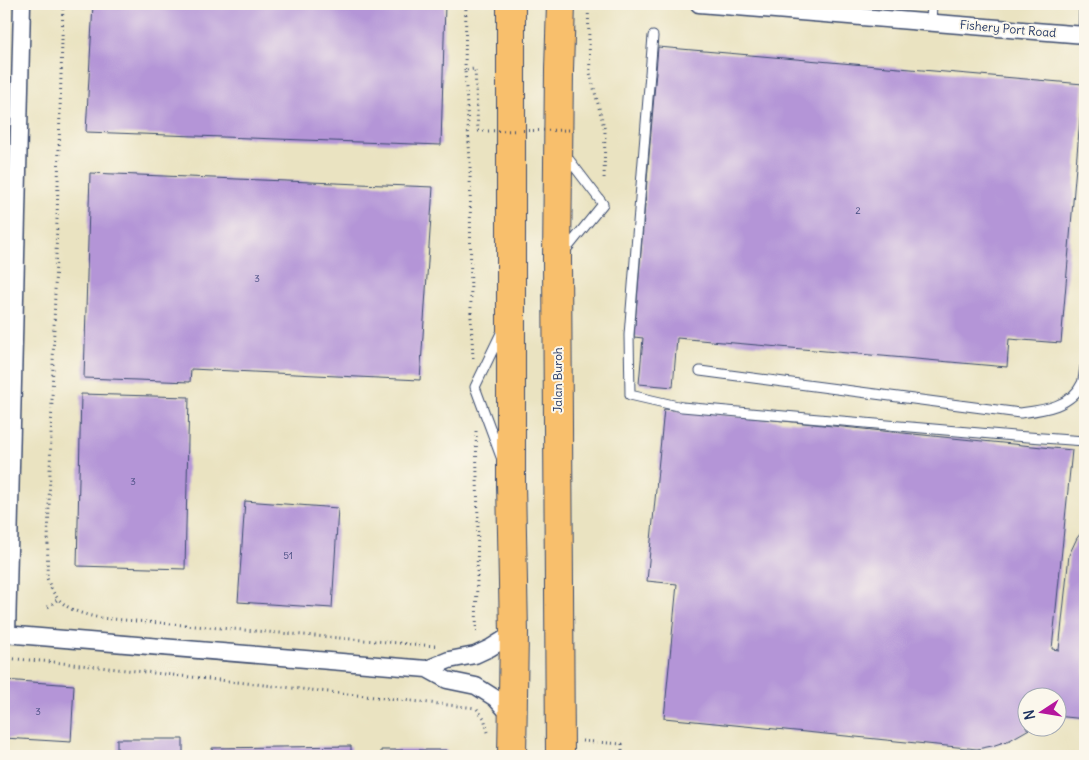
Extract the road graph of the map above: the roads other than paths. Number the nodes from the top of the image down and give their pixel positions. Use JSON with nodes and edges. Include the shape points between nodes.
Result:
{"nodes":[{"id":1,"x":22,"y":4,"type":"edge"},
{"id":2,"x":511,"y":4,"type":"edge"},
{"id":3,"x":699,"y":4,"type":"edge"},
{"id":4,"x":932,"y":4,"type":"edge"},
{"id":5,"x":1084,"y":4,"type":"edge"},
{"id":6,"x":566,"y":6,"type":"edge"},
{"id":7,"x":931,"y":22,"type":"junction"},
{"id":8,"x":1084,"y":35,"type":"edge"},
{"id":9,"x":653,"y":36,"type":"dead end"},
{"id":10,"x":567,"y":138,"type":"junction"},
{"id":11,"x":557,"y":259,"type":"junction"},
{"id":12,"x":511,"y":314,"type":"junction"},
{"id":13,"x":9,"y":317,"type":"edge"},
{"id":14,"x":1085,"y":367,"type":"edge"},
{"id":15,"x":700,"y":371,"type":"dead end"},
{"id":16,"x":1085,"y":440,"type":"edge"},
{"id":17,"x":511,"y":483,"type":"junction"},
{"id":18,"x":514,"y":633,"type":"junction"},
{"id":19,"x":5,"y":634,"type":"edge"},
{"id":20,"x":427,"y":669,"type":"junction"},
{"id":21,"x":512,"y":717,"type":"junction"},
{"id":22,"x":560,"y":748,"type":"edge"},
{"id":23,"x":512,"y":756,"type":"edge"}],
"edges":[{"from":1,"to":13,"type":"street"},
{"from":2,"to":12,"type":"highway"},
{"from":3,"to":7,"type":"street","name":"Fishery Port Road"},
{"from":4,"to":7,"type":"lane"},
{"from":5,"to":8,"type":"lane"},
{"from":6,"to":10,"type":"highway","name":"Jalan Buroh"},
{"from":7,"to":8,"type":"street","name":"Fishery Port Road"},
{"from":9,"to":16,"type":"lane","via":[[629,335],[630,395],[682,407]]},
{"from":10,"to":11,"type":"highway","name":"Jalan Buroh"},
{"from":10,"to":11,"type":"lane","via":[[603,204]]},
{"from":11,"to":22,"type":"highway","name":"Jalan Buroh"},
{"from":12,"to":17,"type":"highway"},
{"from":12,"to":17,"type":"lane","via":[[475,387]]},
{"from":13,"to":19,"type":"street"},
{"from":14,"to":15,"type":"lane","via":[[1082,382],[1061,404],[1020,413]]},
{"from":17,"to":18,"type":"highway"},
{"from":18,"to":20,"type":"street","via":[[475,655]]},
{"from":18,"to":21,"type":"highway"},
{"from":19,"to":20,"type":"street"},
{"from":20,"to":21,"type":"street","via":[[447,680],[476,686],[495,698]]},
{"from":21,"to":23,"type":"highway"}]}
